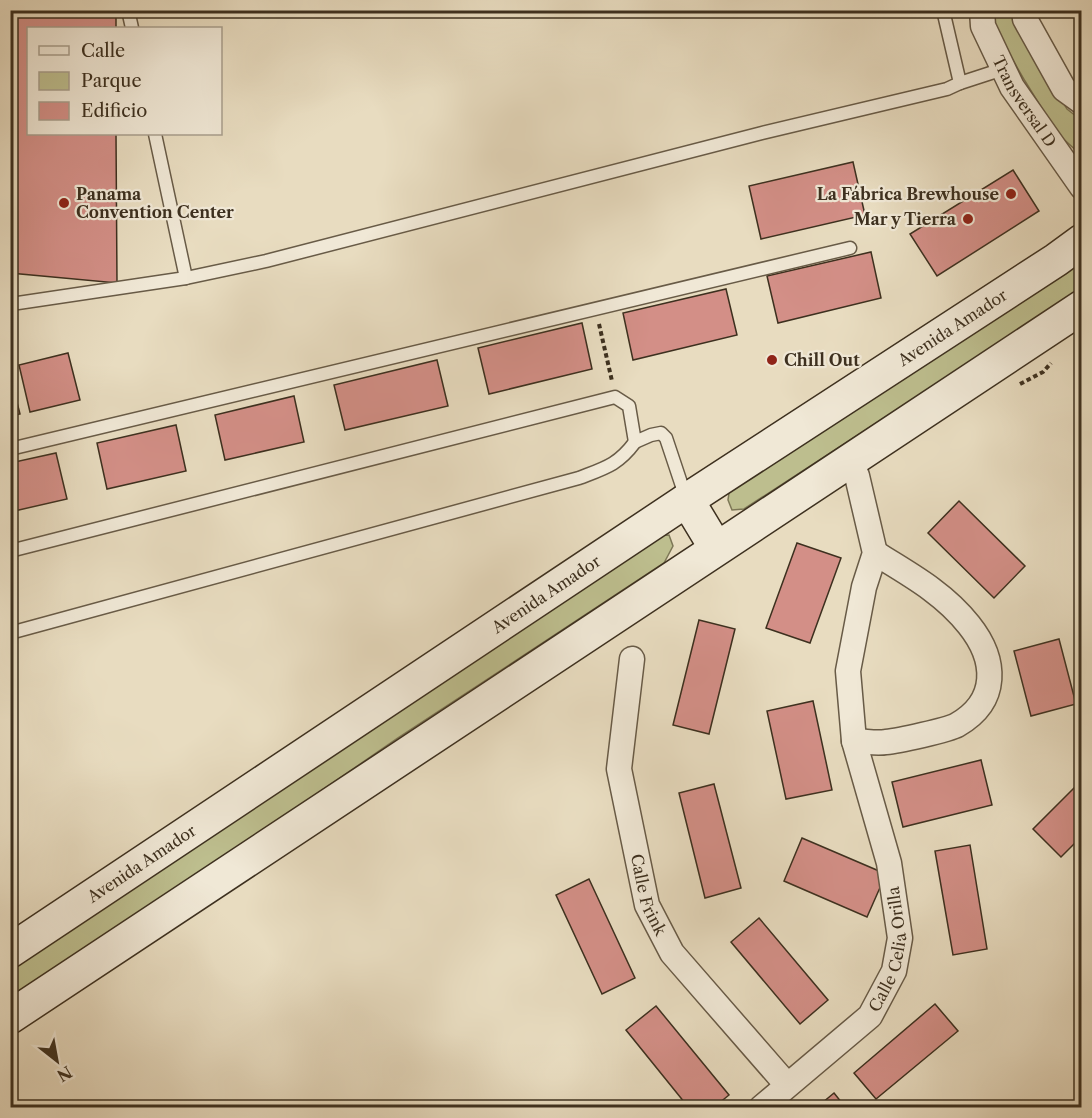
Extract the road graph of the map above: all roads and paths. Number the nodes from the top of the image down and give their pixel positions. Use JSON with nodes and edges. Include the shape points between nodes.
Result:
{"nodes":[{"id":1,"x":128,"y":10,"type":"edge"},
{"id":2,"x":943,"y":10,"type":"edge"},
{"id":3,"x":982,"y":10,"type":"edge"},
{"id":4,"x":1024,"y":10,"type":"edge"},
{"id":5,"x":132,"y":27,"type":"edge"},
{"id":6,"x":1003,"y":69,"type":"junction"},
{"id":7,"x":960,"y":83,"type":"junction"},
{"id":8,"x":1082,"y":102,"type":"edge"},
{"id":9,"x":155,"y":135,"type":"edge"},
{"id":10,"x":1082,"y":187,"type":"edge"},
{"id":11,"x":1082,"y":241,"type":"edge"},
{"id":12,"x":850,"y":248,"type":"dead end"},
{"id":13,"x":186,"y":278,"type":"junction"},
{"id":14,"x":10,"y":303,"type":"edge"},
{"id":15,"x":1082,"y":307,"type":"edge"},
{"id":16,"x":596,"y":309,"type":"junction"},
{"id":17,"x":615,"y":397,"type":"junction"},
{"id":18,"x":635,"y":442,"type":"junction"},
{"id":19,"x":10,"y":449,"type":"edge"},
{"id":20,"x":850,"y":459,"type":"junction"},
{"id":21,"x":687,"y":500,"type":"junction"},
{"id":22,"x":716,"y":548,"type":"junction"},
{"id":23,"x":10,"y":551,"type":"edge"},
{"id":24,"x":876,"y":553,"type":"junction"},
{"id":25,"x":10,"y":633,"type":"edge"},
{"id":26,"x":632,"y":659,"type":"dead end"},
{"id":27,"x":854,"y":741,"type":"junction"},
{"id":28,"x":10,"y":951,"type":"edge"},
{"id":29,"x":10,"y":1017,"type":"edge"},
{"id":30,"x":787,"y":1085,"type":"junction"},
{"id":31,"x":761,"y":1107,"type":"edge"}],
"edges":[{"from":1,"to":5,"type":"lane"},
{"from":2,"to":7,"type":"lane"},
{"from":3,"to":6,"type":"street","name":"Transversal D","via":[[983,26]]},
{"from":4,"to":8,"type":"street","via":[[1025,19],[1064,89]]},
{"from":6,"to":7,"type":"lane"},
{"from":6,"to":10,"type":"street","name":"Transversal D"},
{"from":7,"to":13,"type":"lane","via":[[266,261]]},
{"from":9,"to":13,"type":"lane"},
{"from":11,"to":21,"type":"main road","name":"Avenida Amador"},
{"from":12,"to":16,"type":"lane"},
{"from":13,"to":14,"type":"lane"},
{"from":15,"to":20,"type":"main road"},
{"from":16,"to":17,"type":"path"},
{"from":16,"to":19,"type":"lane"},
{"from":17,"to":18,"type":"lane","via":[[629,406]]},
{"from":17,"to":23,"type":"lane"},
{"from":18,"to":21,"type":"lane","via":[[662,433]]},
{"from":18,"to":25,"type":"lane","via":[[611,466],[579,478]]},
{"from":20,"to":22,"type":"main road"},
{"from":20,"to":24,"type":"street"},
{"from":21,"to":22,"type":"main road"},
{"from":21,"to":28,"type":"main road","name":"Avenida Amador"},
{"from":22,"to":29,"type":"main road"},
{"from":24,"to":27,"type":"street","name":"Calle Celia Orilla","via":[[864,587],[848,670]]},
{"from":24,"to":27,"type":"street","via":[[937,591],[970,626],[989,661],[989,687],[977,711],[955,726],[885,743]]},
{"from":26,"to":30,"type":"street","name":"Calle Frink","via":[[619,769],[646,905],[672,953]]},
{"from":27,"to":30,"type":"street","name":"Calle Celia Orilla","via":[[889,863],[900,938],[894,971],[870,1016]]},
{"from":30,"to":31,"type":"street","name":"Calle Celia Orilla"}]}
